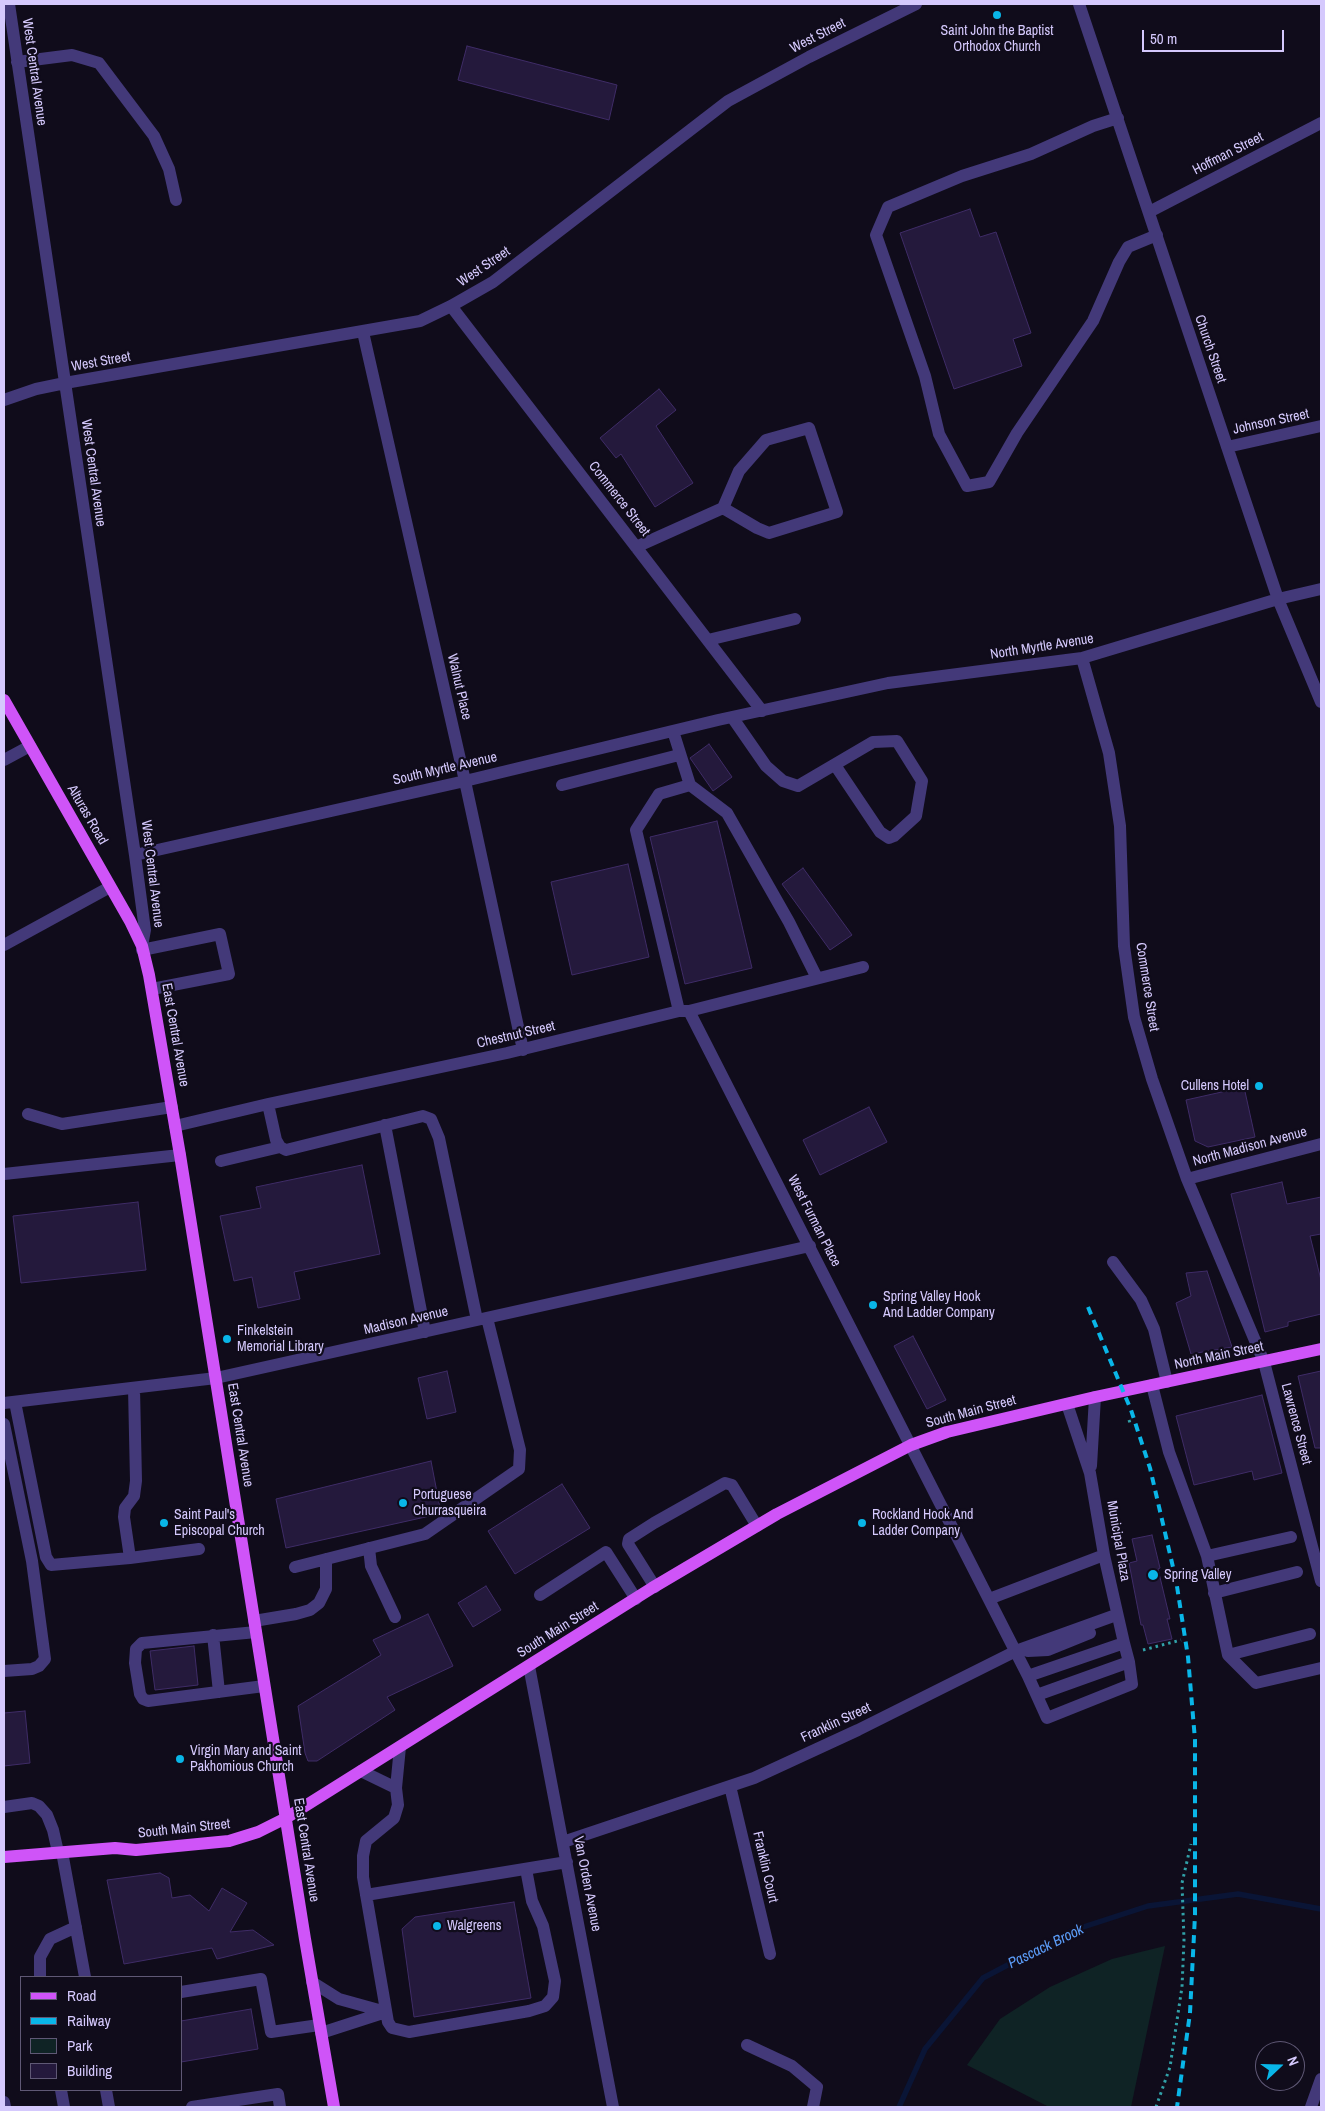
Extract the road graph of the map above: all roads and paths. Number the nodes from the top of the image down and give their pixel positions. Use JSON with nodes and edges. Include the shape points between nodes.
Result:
{"nodes":[{"id":1,"x":9,"y":4,"type":"edge"},
{"id":2,"x":916,"y":4,"type":"edge"},
{"id":3,"x":1079,"y":4,"type":"edge"},
{"id":4,"x":18,"y":62,"type":"junction"},
{"id":5,"x":1118,"y":118,"type":"junction"},
{"id":6,"x":1321,"y":123,"type":"edge"},
{"id":7,"x":176,"y":200,"type":"dead end"},
{"id":8,"x":1149,"y":212,"type":"junction"},
{"id":9,"x":1157,"y":235,"type":"junction"},
{"id":10,"x":452,"y":306,"type":"junction"},
{"id":11,"x":363,"y":332,"type":"junction"},
{"id":12,"x":65,"y":383,"type":"junction"},
{"id":13,"x":4,"y":400,"type":"edge"},
{"id":14,"x":1321,"y":426,"type":"edge"},
{"id":15,"x":1227,"y":447,"type":"junction"},
{"id":16,"x":723,"y":508,"type":"junction"},
{"id":17,"x":636,"y":547,"type":"junction"},
{"id":18,"x":1321,"y":590,"type":"edge"},
{"id":19,"x":1278,"y":598,"type":"junction"},
{"id":20,"x":795,"y":619,"type":"dead end"},
{"id":21,"x":708,"y":640,"type":"junction"},
{"id":22,"x":1082,"y":658,"type":"junction"},
{"id":23,"x":4,"y":700,"type":"edge"},
{"id":24,"x":1321,"y":702,"type":"edge"},
{"id":25,"x":762,"y":711,"type":"junction"},
{"id":26,"x":732,"y":717,"type":"junction"},
{"id":27,"x":673,"y":731,"type":"junction"},
{"id":28,"x":30,"y":746,"type":"junction"},
{"id":29,"x":679,"y":755,"type":"junction"},
{"id":30,"x":4,"y":760,"type":"edge"},
{"id":31,"x":835,"y":765,"type":"junction"},
{"id":32,"x":465,"y":781,"type":"junction"},
{"id":33,"x":562,"y":785,"type":"dead end"},
{"id":34,"x":690,"y":785,"type":"junction"},
{"id":35,"x":135,"y":855,"type":"junction"},
{"id":36,"x":110,"y":887,"type":"junction"},
{"id":37,"x":4,"y":945,"type":"edge"},
{"id":38,"x":142,"y":948,"type":"junction"},
{"id":39,"x":863,"y":967,"type":"dead end"},
{"id":40,"x":817,"y":978,"type":"junction"},
{"id":41,"x":152,"y":989,"type":"junction"},
{"id":42,"x":684,"y":1011,"type":"junction"},
{"id":43,"x":523,"y":1050,"type":"junction"},
{"id":44,"x":268,"y":1104,"type":"junction"},
{"id":45,"x":172,"y":1106,"type":"junction"},
{"id":46,"x":28,"y":1114,"type":"dead end"},
{"id":47,"x":175,"y":1126,"type":"junction"},
{"id":48,"x":385,"y":1126,"type":"junction"},
{"id":49,"x":1321,"y":1144,"type":"edge"},
{"id":50,"x":280,"y":1147,"type":"junction"},
{"id":51,"x":180,"y":1155,"type":"junction"},
{"id":52,"x":221,"y":1161,"type":"dead end"},
{"id":53,"x":4,"y":1174,"type":"edge"},
{"id":54,"x":1187,"y":1178,"type":"junction"},
{"id":55,"x":810,"y":1246,"type":"junction"},
{"id":56,"x":1113,"y":1262,"type":"dead end"},
{"id":57,"x":482,"y":1319,"type":"junction"},
{"id":58,"x":425,"y":1332,"type":"junction"},
{"id":59,"x":1321,"y":1349,"type":"edge"},
{"id":60,"x":1264,"y":1362,"type":"junction"},
{"id":61,"x":216,"y":1378,"type":"junction"},
{"id":62,"x":1167,"y":1382,"type":"junction"},
{"id":63,"x":1152,"y":1386,"type":"junction"},
{"id":64,"x":134,"y":1388,"type":"junction"},
{"id":65,"x":1124,"y":1391,"type":"joint"},
{"id":66,"x":1095,"y":1397,"type":"junction"},
{"id":67,"x":10,"y":1403,"type":"edge"},
{"id":68,"x":1067,"y":1404,"type":"junction"},
{"id":69,"x":1129,"y":1420,"type":"dead end"},
{"id":70,"x":4,"y":1424,"type":"edge"},
{"id":71,"x":1132,"y":1426,"type":"dead end"},
{"id":72,"x":911,"y":1445,"type":"junction"},
{"id":73,"x":1090,"y":1473,"type":"junction"},
{"id":74,"x":757,"y":1526,"type":"junction"},
{"id":75,"x":1291,"y":1537,"type":"dead end"},
{"id":76,"x":369,"y":1548,"type":"junction"},
{"id":77,"x":199,"y":1549,"type":"dead end"},
{"id":78,"x":1104,"y":1555,"type":"junction"},
{"id":79,"x":1207,"y":1556,"type":"junction"},
{"id":80,"x":130,"y":1558,"type":"junction"},
{"id":81,"x":326,"y":1559,"type":"junction"},
{"id":82,"x":295,"y":1567,"type":"dead end"},
{"id":83,"x":1297,"y":1572,"type":"dead end"},
{"id":84,"x":1321,"y":1581,"type":"edge"},
{"id":85,"x":655,"y":1587,"type":"junction"},
{"id":86,"x":1214,"y":1593,"type":"junction"},
{"id":87,"x":540,"y":1595,"type":"dead end"},
{"id":88,"x":636,"y":1598,"type":"junction"},
{"id":89,"x":989,"y":1599,"type":"junction"},
{"id":90,"x":1116,"y":1615,"type":"junction"},
{"id":91,"x":395,"y":1617,"type":"dead end"},
{"id":92,"x":255,"y":1626,"type":"junction"},
{"id":93,"x":1310,"y":1634,"type":"dead end"},
{"id":94,"x":213,"y":1636,"type":"junction"},
{"id":95,"x":1181,"y":1640,"type":"dead end"},
{"id":96,"x":1124,"y":1643,"type":"junction"},
{"id":97,"x":1143,"y":1650,"type":"dead end"},
{"id":98,"x":1016,"y":1651,"type":"junction"},
{"id":99,"x":1228,"y":1655,"type":"junction"},
{"id":100,"x":1129,"y":1662,"type":"junction"},
{"id":101,"x":529,"y":1666,"type":"junction"},
{"id":102,"x":1321,"y":1668,"type":"edge"},
{"id":103,"x":4,"y":1671,"type":"edge"},
{"id":104,"x":1028,"y":1676,"type":"junction"},
{"id":105,"x":264,"y":1686,"type":"junction"},
{"id":106,"x":219,"y":1692,"type":"junction"},
{"id":107,"x":1037,"y":1695,"type":"junction"},
{"id":108,"x":400,"y":1746,"type":"junction"},
{"id":109,"x":361,"y":1771,"type":"junction"},
{"id":110,"x":730,"y":1786,"type":"junction"},
{"id":111,"x":396,"y":1788,"type":"junction"},
{"id":112,"x":4,"y":1807,"type":"edge"},
{"id":113,"x":286,"y":1818,"type":"junction"},
{"id":114,"x":564,"y":1842,"type":"junction"},
{"id":115,"x":1191,"y":1844,"type":"dead end"},
{"id":116,"x":60,"y":1852,"type":"junction"},
{"id":117,"x":4,"y":1857,"type":"edge"},
{"id":118,"x":567,"y":1862,"type":"junction"},
{"id":119,"x":526,"y":1869,"type":"junction"},
{"id":120,"x":366,"y":1895,"type":"junction"},
{"id":121,"x":76,"y":1927,"type":"junction"},
{"id":122,"x":770,"y":1954,"type":"dead end"},
{"id":123,"x":40,"y":1976,"type":"edge"},
{"id":124,"x":86,"y":1976,"type":"edge"},
{"id":125,"x":312,"y":1982,"type":"junction"},
{"id":126,"x":182,"y":1992,"type":"edge"},
{"id":127,"x":386,"y":2012,"type":"junction"},
{"id":128,"x":320,"y":2029,"type":"junction"},
{"id":129,"x":747,"y":2045,"type":"dead end"},
{"id":130,"x":1321,"y":2079,"type":"edge"},
{"id":131,"x":61,"y":2091,"type":"edge"},
{"id":132,"x":106,"y":2091,"type":"edge"},
{"id":133,"x":4,"y":2102,"type":"edge"},
{"id":134,"x":5,"y":2107,"type":"edge"},
{"id":135,"x":64,"y":2107,"type":"edge"},
{"id":136,"x":109,"y":2107,"type":"edge"},
{"id":137,"x":192,"y":2107,"type":"edge"},
{"id":138,"x":280,"y":2107,"type":"edge"},
{"id":139,"x":334,"y":2107,"type":"edge"},
{"id":140,"x":613,"y":2107,"type":"edge"},
{"id":141,"x":813,"y":2107,"type":"edge"},
{"id":142,"x":1156,"y":2107,"type":"edge"},
{"id":143,"x":1311,"y":2107,"type":"edge"}],
"edges":[{"from":1,"to":4,"type":"street","name":"West Central Avenue"},
{"from":2,"to":10,"type":"street","name":"West Street","via":[[728,102],[493,282]]},
{"from":3,"to":5,"type":"street","name":"Church Street"},
{"from":4,"to":7,"type":"street","via":[[72,55],[99,63],[154,136],[168,168]]},
{"from":4,"to":12,"type":"street","name":"West Central Avenue"},
{"from":5,"to":8,"type":"street","name":"Church Street"},
{"from":5,"to":9,"type":"street","via":[[888,207],[876,235],[925,376],[939,434],[967,486],[989,482],[1016,433],[1093,321],[1128,248]]},
{"from":6,"to":8,"type":"street","name":"Hoffman Street"},
{"from":8,"to":9,"type":"street","name":"Church Street"},
{"from":9,"to":15,"type":"street","name":"Church Street"},
{"from":10,"to":11,"type":"street","name":"West Street","via":[[420,321]]},
{"from":10,"to":17,"type":"street","name":"Commerce Street"},
{"from":11,"to":12,"type":"street","name":"West Street"},
{"from":11,"to":32,"type":"street","name":"Walnut Place"},
{"from":12,"to":13,"type":"street","name":"West Street"},
{"from":12,"to":35,"type":"street","name":"West Central Avenue"},
{"from":14,"to":15,"type":"street","name":"Johnson Street"},
{"from":15,"to":19,"type":"street","name":"Church Street"},
{"from":16,"to":16,"type":"street","via":[[739,471],[766,440],[810,428],[837,512],[769,533]]},
{"from":16,"to":17,"type":"street"},
{"from":17,"to":21,"type":"street","name":"Commerce Street"},
{"from":18,"to":19,"type":"street","name":"North Myrtle Avenue"},
{"from":19,"to":22,"type":"street","name":"North Myrtle Avenue"},
{"from":19,"to":24,"type":"street","name":"Church Street"},
{"from":20,"to":21,"type":"street"},
{"from":21,"to":25,"type":"street","name":"Commerce Street"},
{"from":22,"to":25,"type":"street","name":"North Myrtle Avenue","via":[[888,684]]},
{"from":22,"to":54,"type":"street","name":"Commerce Street","via":[[1110,753],[1120,826],[1124,946],[1134,1017]]},
{"from":23,"to":28,"type":"main road","name":"Alturas Road"},
{"from":25,"to":26,"type":"street","name":"South Myrtle Avenue"},
{"from":26,"to":27,"type":"street","name":"South Myrtle Avenue"},
{"from":26,"to":31,"type":"street","via":[[766,766],[783,781],[798,786]]},
{"from":27,"to":29,"type":"street"},
{"from":27,"to":32,"type":"street","name":"South Myrtle Avenue"},
{"from":28,"to":30,"type":"street"},
{"from":28,"to":36,"type":"main road","name":"Alturas Road"},
{"from":29,"to":33,"type":"street"},
{"from":29,"to":34,"type":"street"},
{"from":31,"to":31,"type":"street","via":[[873,742],[897,742],[922,781],[916,816],[889,838],[880,832]]},
{"from":32,"to":35,"type":"street","name":"South Myrtle Avenue"},
{"from":32,"to":43,"type":"street","name":"Walnut Place"},
{"from":34,"to":40,"type":"street","via":[[727,813]]},
{"from":34,"to":42,"type":"street","name":"West Furman Place","via":[[659,794],[636,830]]},
{"from":35,"to":38,"type":"street","name":"West Central Avenue","via":[[145,930]]},
{"from":36,"to":37,"type":"street"},
{"from":36,"to":38,"type":"main road","name":"Alturas Road"},
{"from":38,"to":41,"type":"main road","name":"East Central Avenue"},
{"from":38,"to":41,"type":"street","via":[[220,934],[229,974]]},
{"from":39,"to":40,"type":"street","name":"Chestnut Street"},
{"from":40,"to":42,"type":"street","name":"Chestnut Street"},
{"from":41,"to":45,"type":"main road","name":"East Central Avenue"},
{"from":42,"to":43,"type":"street","name":"Chestnut Street"},
{"from":42,"to":55,"type":"street","name":"West Furman Place"},
{"from":43,"to":44,"type":"street","name":"Chestnut Street"},
{"from":44,"to":47,"type":"street","name":"Chestnut Street"},
{"from":44,"to":50,"type":"street"},
{"from":45,"to":46,"type":"street","via":[[62,1124]]},
{"from":45,"to":47,"type":"main road","name":"East Central Avenue"},
{"from":47,"to":51,"type":"main road","name":"East Central Avenue"},
{"from":48,"to":50,"type":"street","via":[[286,1150]]},
{"from":48,"to":57,"type":"street","via":[[423,1116],[431,1119],[439,1138]]},
{"from":48,"to":58,"type":"street"},
{"from":49,"to":54,"type":"street","name":"North Madison Avenue"},
{"from":50,"to":52,"type":"street"},
{"from":51,"to":53,"type":"street"},
{"from":51,"to":61,"type":"main road","name":"East Central Avenue"},
{"from":54,"to":60,"type":"street","name":"Commerce Street"},
{"from":55,"to":57,"type":"street","name":"Madison Avenue"},
{"from":55,"to":72,"type":"street","name":"West Furman Place"},
{"from":56,"to":62,"type":"street","via":[[1154,1329]]},
{"from":57,"to":58,"type":"street","name":"Madison Avenue"},
{"from":57,"to":76,"type":"street","via":[[520,1450],[519,1469],[425,1534]]},
{"from":58,"to":61,"type":"street","name":"Madison Avenue"},
{"from":59,"to":60,"type":"main road","name":"North Main Street"},
{"from":60,"to":62,"type":"main road","name":"North Main Street"},
{"from":60,"to":84,"type":"street","name":"Lawrence Street"},
{"from":61,"to":64,"type":"street","name":"Madison Avenue"},
{"from":61,"to":92,"type":"main road","name":"East Central Avenue"},
{"from":62,"to":63,"type":"main road","name":"North Main Street"},
{"from":63,"to":65,"type":"main road","name":"North Main Street"},
{"from":63,"to":79,"type":"street","via":[[1170,1452]]},
{"from":64,"to":67,"type":"street","name":"Madison Avenue"},
{"from":64,"to":80,"type":"street","via":[[136,1481],[134,1496],[125,1508],[124,1517]]},
{"from":65,"to":66,"type":"main road","name":"South Main Street"},
{"from":66,"to":68,"type":"main road","name":"South Main Street"},
{"from":66,"to":73,"type":"street","name":"Municipal Plaza"},
{"from":67,"to":80,"type":"street","via":[[46,1557],[51,1564]]},
{"from":68,"to":72,"type":"main road","name":"South Main Street","via":[[947,1432]]},
{"from":68,"to":73,"type":"street","name":"Municipal Plaza"},
{"from":69,"to":71,"type":"path"},
{"from":70,"to":103,"type":"street","via":[[32,1561],[45,1659],[32,1669]]},
{"from":72,"to":74,"type":"main road","name":"South Main Street"},
{"from":72,"to":89,"type":"street","name":"West Furman Place"},
{"from":73,"to":78,"type":"street","name":"Municipal Plaza"},
{"from":74,"to":85,"type":"main road","name":"South Main Street"},
{"from":74,"to":85,"type":"street","via":[[732,1484],[726,1482],[636,1534],[628,1544]]},
{"from":75,"to":79,"type":"street"},
{"from":76,"to":81,"type":"street"},
{"from":76,"to":91,"type":"street","via":[[371,1566]]},
{"from":77,"to":80,"type":"street"},
{"from":78,"to":89,"type":"street"},
{"from":78,"to":90,"type":"street","name":"Municipal Plaza"},
{"from":79,"to":86,"type":"street"},
{"from":81,"to":82,"type":"street"},
{"from":81,"to":92,"type":"street","via":[[326,1589],[319,1603],[310,1610]]},
{"from":83,"to":86,"type":"street"},
{"from":85,"to":88,"type":"main road","name":"South Main Street"},
{"from":86,"to":99,"type":"street"},
{"from":87,"to":88,"type":"street","via":[[606,1552]]},
{"from":88,"to":101,"type":"main road","name":"South Main Street"},
{"from":89,"to":98,"type":"street","name":"West Furman Place"},
{"from":90,"to":96,"type":"street","name":"Municipal Plaza"},
{"from":90,"to":98,"type":"street","name":"Franklin Street"},
{"from":92,"to":94,"type":"street"},
{"from":92,"to":105,"type":"main road","name":"East Central Avenue"},
{"from":93,"to":99,"type":"street"},
{"from":94,"to":106,"type":"street"},
{"from":94,"to":106,"type":"street","via":[[142,1643],[136,1649],[135,1663],[143,1699],[157,1701]]},
{"from":95,"to":97,"type":"path"},
{"from":96,"to":100,"type":"street","name":"Municipal Plaza"},
{"from":96,"to":104,"type":"street"},
{"from":98,"to":104,"type":"street","name":"West Furman Place"},
{"from":98,"to":110,"type":"street","name":"Franklin Street","via":[[858,1730]]},
{"from":99,"to":102,"type":"street","via":[[1256,1683]]},
{"from":100,"to":107,"type":"street"},
{"from":100,"to":107,"type":"street","name":"Municipal Plaza","via":[[1132,1684],[1047,1718]]},
{"from":101,"to":108,"type":"main road","name":"South Main Street"},
{"from":101,"to":114,"type":"street","name":"Van Orden Avenue"},
{"from":104,"to":107,"type":"street","name":"West Furman Place"},
{"from":105,"to":106,"type":"street"},
{"from":105,"to":113,"type":"main road","name":"East Central Avenue"},
{"from":108,"to":109,"type":"main road","name":"South Main Street"},
{"from":108,"to":111,"type":"street"},
{"from":109,"to":111,"type":"street"},
{"from":109,"to":113,"type":"main road","name":"South Main Street"},
{"from":110,"to":114,"type":"street","name":"Franklin Street"},
{"from":110,"to":122,"type":"street","name":"Franklin Court"},
{"from":111,"to":120,"type":"street","via":[[398,1805],[394,1818],[366,1841],[363,1877]]},
{"from":112,"to":116,"type":"street","via":[[32,1803],[39,1806],[47,1815]]},
{"from":113,"to":116,"type":"main road","name":"South Main Street","via":[[258,1832],[229,1841],[136,1850],[115,1848]]},
{"from":113,"to":125,"type":"main road","name":"East Central Avenue"},
{"from":114,"to":118,"type":"street","name":"Van Orden Avenue"},
{"from":115,"to":142,"type":"path","via":[[1182,1883],[1182,1987],[1170,2067]]},
{"from":116,"to":117,"type":"main road","name":"South Main Street"},
{"from":116,"to":121,"type":"street"},
{"from":118,"to":119,"type":"street"},
{"from":118,"to":140,"type":"street","name":"Van Orden Avenue"},
{"from":119,"to":120,"type":"street"},
{"from":119,"to":127,"type":"street","via":[[532,1901],[544,1926],[555,1980],[553,1997],[545,2006],[408,2032],[392,2028]]},
{"from":120,"to":127,"type":"street"},
{"from":121,"to":123,"type":"street","via":[[50,1939],[40,1957]]},
{"from":121,"to":124,"type":"street"},
{"from":125,"to":127,"type":"street","via":[[339,1999]]},
{"from":125,"to":128,"type":"main road","name":"East Central Avenue"},
{"from":126,"to":128,"type":"street","via":[[261,1979],[271,2032]]},
{"from":127,"to":128,"type":"street"},
{"from":128,"to":139,"type":"main road","name":"East Central Avenue"},
{"from":129,"to":141,"type":"street","via":[[792,2066],[817,2087]]},
{"from":130,"to":143,"type":"street"},
{"from":131,"to":135,"type":"street"},
{"from":132,"to":136,"type":"street"},
{"from":133,"to":134,"type":"street"},
{"from":137,"to":138,"type":"street","via":[[278,2094]]}]}
